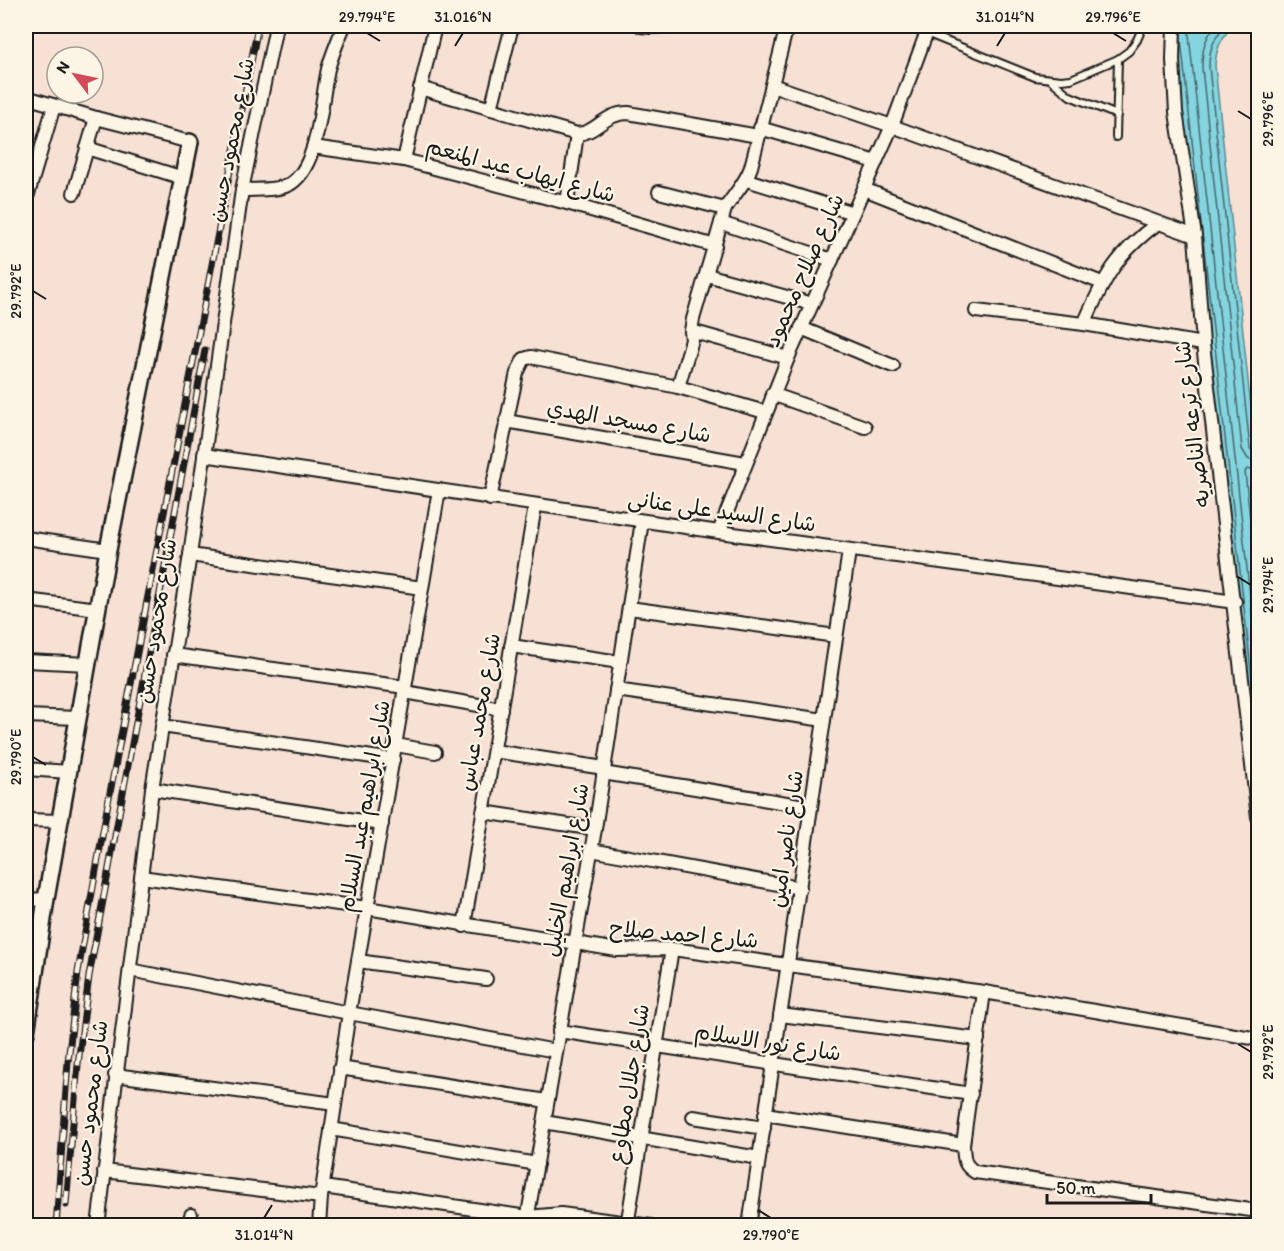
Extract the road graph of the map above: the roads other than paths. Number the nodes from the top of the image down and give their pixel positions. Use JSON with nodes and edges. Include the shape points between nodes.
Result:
{"nodes":[{"id":1,"x":276,"y":26,"type":"edge"},
{"id":2,"x":344,"y":26,"type":"edge"},
{"id":3,"x":435,"y":26,"type":"edge"},
{"id":4,"x":512,"y":26,"type":"edge"},
{"id":5,"x":641,"y":26,"type":"edge"},
{"id":6,"x":665,"y":26,"type":"edge"},
{"id":7,"x":787,"y":26,"type":"edge"},
{"id":8,"x":1143,"y":26,"type":"edge"},
{"id":9,"x":1174,"y":26,"type":"edge"},
{"id":10,"x":927,"y":29,"type":"edge"},
{"id":11,"x":1118,"y":59,"type":"junction"},
{"id":12,"x":1051,"y":80,"type":"junction"},
{"id":13,"x":771,"y":85,"type":"junction"},
{"id":14,"x":420,"y":88,"type":"junction"},
{"id":15,"x":26,"y":97,"type":"edge"},
{"id":16,"x":54,"y":106,"type":"junction"},
{"id":17,"x":491,"y":109,"type":"junction"},
{"id":18,"x":1117,"y":114,"type":"junction"},
{"id":19,"x":96,"y":118,"type":"junction"},
{"id":20,"x":892,"y":126,"type":"junction"},
{"id":21,"x":759,"y":132,"type":"junction"},
{"id":22,"x":577,"y":134,"type":"junction"},
{"id":23,"x":1116,"y":138,"type":"dead end"},
{"id":24,"x":190,"y":142,"type":"joint"},
{"id":25,"x":313,"y":147,"type":"junction"},
{"id":26,"x":87,"y":148,"type":"junction"},
{"id":27,"x":404,"y":160,"type":"junction"},
{"id":28,"x":876,"y":162,"type":"junction"},
{"id":29,"x":183,"y":178,"type":"junction"},
{"id":30,"x":747,"y":180,"type":"junction"},
{"id":31,"x":864,"y":189,"type":"junction"},
{"id":32,"x":242,"y":190,"type":"junction"},
{"id":33,"x":659,"y":192,"type":"dead end"},
{"id":34,"x":74,"y":193,"type":"dead end"},
{"id":35,"x":26,"y":201,"type":"edge"},
{"id":36,"x":567,"y":203,"type":"junction"},
{"id":37,"x":725,"y":209,"type":"junction"},
{"id":38,"x":853,"y":213,"type":"junction"},
{"id":39,"x":1158,"y":223,"type":"junction"},
{"id":40,"x":721,"y":224,"type":"junction"},
{"id":41,"x":1195,"y":236,"type":"junction"},
{"id":42,"x":715,"y":246,"type":"junction"},
{"id":43,"x":832,"y":260,"type":"junction"},
{"id":44,"x":707,"y":274,"type":"junction"},
{"id":45,"x":1102,"y":283,"type":"junction"},
{"id":46,"x":812,"y":304,"type":"junction"},
{"id":47,"x":976,"y":311,"type":"dead end"},
{"id":48,"x":1084,"y":324,"type":"junction"},
{"id":49,"x":801,"y":328,"type":"junction"},
{"id":50,"x":691,"y":331,"type":"junction"},
{"id":51,"x":1203,"y":344,"type":"junction"},
{"id":52,"x":788,"y":358,"type":"junction"},
{"id":53,"x":893,"y":366,"type":"dead end"},
{"id":54,"x":678,"y":387,"type":"junction"},
{"id":55,"x":772,"y":394,"type":"junction"},
{"id":56,"x":765,"y":412,"type":"junction"},
{"id":57,"x":506,"y":421,"type":"junction"},
{"id":58,"x":865,"y":427,"type":"dead end"},
{"id":59,"x":204,"y":455,"type":"junction"},
{"id":60,"x":745,"y":463,"type":"junction"},
{"id":61,"x":439,"y":490,"type":"junction"},
{"id":62,"x":490,"y":499,"type":"junction"},
{"id":63,"x":535,"y":506,"type":"junction"},
{"id":64,"x":642,"y":521,"type":"junction"},
{"id":65,"x":718,"y":532,"type":"junction"},
{"id":66,"x":26,"y":538,"type":"edge"},
{"id":67,"x":108,"y":550,"type":"junction"},
{"id":68,"x":849,"y":551,"type":"junction"},
{"id":69,"x":190,"y":555,"type":"junction"},
{"id":70,"x":423,"y":588,"type":"junction"},
{"id":71,"x":26,"y":600,"type":"edge"},
{"id":72,"x":1235,"y":602,"type":"junction"},
{"id":73,"x":629,"y":608,"type":"junction"},
{"id":74,"x":98,"y":609,"type":"junction"},
{"id":75,"x":836,"y":636,"type":"junction"},
{"id":76,"x":512,"y":646,"type":"junction"},
{"id":77,"x":173,"y":655,"type":"junction"},
{"id":78,"x":26,"y":661,"type":"edge"},
{"id":79,"x":620,"y":662,"type":"junction"},
{"id":80,"x":88,"y":664,"type":"junction"},
{"id":81,"x":405,"y":690,"type":"junction"},
{"id":82,"x":616,"y":690,"type":"junction"},
{"id":83,"x":501,"y":709,"type":"junction"},
{"id":84,"x":26,"y":716,"type":"edge"},
{"id":85,"x":78,"y":718,"type":"junction"},
{"id":86,"x":824,"y":720,"type":"junction"},
{"id":87,"x":162,"y":726,"type":"junction"},
{"id":88,"x":396,"y":745,"type":"junction"},
{"id":89,"x":494,"y":751,"type":"junction"},
{"id":90,"x":435,"y":752,"type":"dead end"},
{"id":91,"x":393,"y":760,"type":"junction"},
{"id":92,"x":26,"y":769,"type":"edge"},
{"id":93,"x":604,"y":771,"type":"junction"},
{"id":94,"x":69,"y":772,"type":"junction"},
{"id":95,"x":152,"y":789,"type":"junction"},
{"id":96,"x":811,"y":807,"type":"junction"},
{"id":97,"x":483,"y":812,"type":"junction"},
{"id":98,"x":1258,"y":817,"type":"edge"},
{"id":99,"x":26,"y":820,"type":"edge"},
{"id":100,"x":60,"y":821,"type":"junction"},
{"id":101,"x":382,"y":824,"type":"junction"},
{"id":102,"x":595,"y":829,"type":"junction"},
{"id":103,"x":591,"y":850,"type":"junction"},
{"id":104,"x":141,"y":877,"type":"junction"},
{"id":105,"x":800,"y":888,"type":"junction"},
{"id":106,"x":46,"y":899,"type":"junction"},
{"id":107,"x":26,"y":900,"type":"edge"},
{"id":108,"x":368,"y":908,"type":"junction"},
{"id":109,"x":464,"y":926,"type":"junction"},
{"id":110,"x":574,"y":944,"type":"junction"},
{"id":111,"x":672,"y":950,"type":"junction"},
{"id":112,"x":358,"y":961,"type":"junction"},
{"id":113,"x":788,"y":966,"type":"junction"},
{"id":114,"x":130,"y":969,"type":"junction"},
{"id":115,"x":486,"y":979,"type":"dead end"},
{"id":116,"x":29,"y":980,"type":"edge"},
{"id":117,"x":984,"y":992,"type":"junction"},
{"id":118,"x":349,"y":1013,"type":"junction"},
{"id":119,"x":780,"y":1015,"type":"junction"},
{"id":120,"x":560,"y":1031,"type":"junction"},
{"id":121,"x":26,"y":1033,"type":"edge"},
{"id":122,"x":978,"y":1039,"type":"junction"},
{"id":123,"x":1258,"y":1039,"type":"edge"},
{"id":124,"x":657,"y":1046,"type":"junction"},
{"id":125,"x":556,"y":1051,"type":"junction"},
{"id":126,"x":773,"y":1065,"type":"junction"},
{"id":127,"x":340,"y":1068,"type":"junction"},
{"id":128,"x":115,"y":1075,"type":"junction"},
{"id":129,"x":971,"y":1094,"type":"junction"},
{"id":130,"x":547,"y":1101,"type":"junction"},
{"id":131,"x":335,"y":1104,"type":"junction"},
{"id":132,"x":765,"y":1114,"type":"junction"},
{"id":133,"x":693,"y":1117,"type":"dead end"},
{"id":134,"x":544,"y":1122,"type":"junction"},
{"id":135,"x":764,"y":1128,"type":"junction"},
{"id":136,"x":331,"y":1129,"type":"junction"},
{"id":137,"x":642,"y":1139,"type":"junction"},
{"id":138,"x":963,"y":1145,"type":"junction"},
{"id":139,"x":759,"y":1158,"type":"junction"},
{"id":140,"x":537,"y":1164,"type":"junction"},
{"id":141,"x":104,"y":1171,"type":"junction"},
{"id":142,"x":322,"y":1192,"type":"junction"},
{"id":143,"x":1258,"y":1211,"type":"edge"},
{"id":144,"x":527,"y":1221,"type":"edge"},
{"id":145,"x":628,"y":1224,"type":"edge"},
{"id":146,"x":98,"y":1226,"type":"edge"},
{"id":147,"x":319,"y":1226,"type":"edge"},
{"id":148,"x":651,"y":1226,"type":"edge"},
{"id":149,"x":749,"y":1226,"type":"edge"}],
"edges":[{"from":1,"to":32,"type":"street","name":"شارع محمود حسن"},
{"from":2,"to":25,"type":"street","via":[[329,68]]},
{"from":3,"to":14,"type":"street"},
{"from":4,"to":17,"type":"street"},
{"from":5,"to":6,"type":"street"},
{"from":7,"to":13,"type":"street"},
{"from":8,"to":11,"type":"lane","via":[[1137,40]]},
{"from":9,"to":41,"type":"street","name":"شارع ترعه الناصريه","via":[[1176,112]]},
{"from":10,"to":12,"type":"lane","via":[[1035,77]]},
{"from":10,"to":20,"type":"street","name":"شارع صلاح محمود"},
{"from":11,"to":12,"type":"lane","via":[[1071,79]]},
{"from":11,"to":18,"type":"lane"},
{"from":12,"to":18,"type":"lane","via":[[1070,96]]},
{"from":13,"to":20,"type":"street"},
{"from":13,"to":21,"type":"street"},
{"from":14,"to":17,"type":"street"},
{"from":14,"to":27,"type":"street"},
{"from":15,"to":16,"type":"street"},
{"from":16,"to":19,"type":"street"},
{"from":16,"to":35,"type":"street"},
{"from":17,"to":22,"type":"street"},
{"from":18,"to":23,"type":"lane"},
{"from":19,"to":24,"type":"street"},
{"from":19,"to":26,"type":"street"},
{"from":20,"to":28,"type":"street","name":"شارع صلاح محمود"},
{"from":20,"to":39,"type":"street"},
{"from":21,"to":22,"type":"street","via":[[628,113],[609,116],[590,131]]},
{"from":21,"to":28,"type":"street"},
{"from":21,"to":30,"type":"street"},
{"from":22,"to":36,"type":"street"},
{"from":24,"to":29,"type":"street","name":"شارع محمود حسن"},
{"from":25,"to":27,"type":"street","name":"شارع ايهاب عبد المنعم"},
{"from":25,"to":32,"type":"street","via":[[307,167],[294,182]]},
{"from":26,"to":29,"type":"street"},
{"from":26,"to":34,"type":"street"},
{"from":27,"to":36,"type":"street","name":"شارع ايهاب عبد المنعم"},
{"from":28,"to":31,"type":"street","name":"شارع صلاح محمود"},
{"from":29,"to":67,"type":"street","name":"شارع محمود حسن"},
{"from":30,"to":37,"type":"street"},
{"from":30,"to":38,"type":"street"},
{"from":31,"to":38,"type":"street","name":"شارع صلاح محمود"},
{"from":31,"to":45,"type":"street"},
{"from":32,"to":59,"type":"street","name":"شارع محمود حسن"},
{"from":33,"to":37,"type":"street"},
{"from":36,"to":42,"type":"street","name":"شارع ايهاب عبد المنعم"},
{"from":37,"to":40,"type":"street"},
{"from":38,"to":43,"type":"street","name":"شارع صلاح محمود"},
{"from":39,"to":41,"type":"street"},
{"from":39,"to":45,"type":"street","via":[[1126,249]]},
{"from":40,"to":42,"type":"street"},
{"from":40,"to":43,"type":"street"},
{"from":41,"to":51,"type":"street","name":"شارع ترعه الناصريه"},
{"from":42,"to":44,"type":"street"},
{"from":43,"to":46,"type":"street","name":"شارع صلاح محمود"},
{"from":44,"to":46,"type":"street"},
{"from":44,"to":50,"type":"street"},
{"from":45,"to":48,"type":"street"},
{"from":46,"to":49,"type":"street","name":"شارع صلاح محمود"},
{"from":47,"to":48,"type":"street"},
{"from":48,"to":51,"type":"street"},
{"from":49,"to":52,"type":"street","name":"شارع صلاح محمود"},
{"from":49,"to":53,"type":"street"},
{"from":50,"to":52,"type":"street"},
{"from":50,"to":54,"type":"street","via":[[692,340]]},
{"from":51,"to":72,"type":"street","name":"شارع ترعه الناصريه"},
{"from":52,"to":55,"type":"street","name":"شارع صلاح محمود"},
{"from":54,"to":56,"type":"street"},
{"from":54,"to":57,"type":"street","via":[[531,357],[519,365]]},
{"from":55,"to":56,"type":"street","name":"شارع صلاح محمود"},
{"from":55,"to":58,"type":"street"},
{"from":56,"to":60,"type":"street","name":"شارع صلاح محمود"},
{"from":57,"to":60,"type":"street","name":"شارع مسجد الهدي"},
{"from":57,"to":62,"type":"street"},
{"from":59,"to":61,"type":"street","name":"شارع السيد على عنانى"},
{"from":59,"to":69,"type":"street","name":"شارع محمود حسن"},
{"from":60,"to":65,"type":"street","name":"شارع صلاح محمود"},
{"from":61,"to":62,"type":"street","name":"شارع السيد على عنانى"},
{"from":61,"to":70,"type":"street","name":"شارع ابراهيم عبد السلام"},
{"from":62,"to":63,"type":"street","name":"شارع السيد على عنانى"},
{"from":63,"to":64,"type":"street","name":"شارع السيد على عنانى"},
{"from":63,"to":76,"type":"street","name":"شارع محمد عباس"},
{"from":64,"to":65,"type":"street","name":"شارع السيد على عنانى"},
{"from":64,"to":73,"type":"street","name":"شارع ابراهيم الخليل"},
{"from":65,"to":68,"type":"street","name":"شارع السيد على عنانى"},
{"from":66,"to":67,"type":"street"},
{"from":67,"to":74,"type":"street","name":"شارع محمود حسن"},
{"from":68,"to":72,"type":"street","name":"شارع السيد على عنانى"},
{"from":68,"to":75,"type":"street","name":"شارع ناصر امين"},
{"from":69,"to":70,"type":"street"},
{"from":69,"to":77,"type":"street","name":"شارع محمود حسن"},
{"from":70,"to":81,"type":"street","name":"شارع ابراهيم عبد السلام"},
{"from":71,"to":74,"type":"street"},
{"from":72,"to":98,"type":"street","name":"شارع ترعه الناصريه"},
{"from":73,"to":75,"type":"street"},
{"from":73,"to":79,"type":"street","name":"شارع ابراهيم الخليل"},
{"from":74,"to":80,"type":"street","name":"شارع محمود حسن"},
{"from":75,"to":86,"type":"street","name":"شارع ناصر امين"},
{"from":76,"to":79,"type":"street"},
{"from":76,"to":83,"type":"street","name":"شارع محمد عباس"},
{"from":77,"to":81,"type":"street"},
{"from":77,"to":87,"type":"street","name":"شارع محمود حسن"},
{"from":78,"to":80,"type":"street"},
{"from":79,"to":82,"type":"street","name":"شارع ابراهيم الخليل"},
{"from":80,"to":85,"type":"street","name":"شارع محمود حسن"},
{"from":81,"to":83,"type":"street"},
{"from":81,"to":88,"type":"street","name":"شارع ابراهيم عبد السلام"},
{"from":82,"to":86,"type":"street"},
{"from":82,"to":93,"type":"street","name":"شارع ابراهيم الخليل"},
{"from":83,"to":89,"type":"street","name":"شارع محمد عباس"},
{"from":84,"to":85,"type":"street"},
{"from":85,"to":94,"type":"street","name":"شارع محمود حسن"},
{"from":86,"to":96,"type":"street","name":"شارع ناصر امين"},
{"from":87,"to":91,"type":"street"},
{"from":87,"to":95,"type":"street","name":"شارع محمود حسن"},
{"from":88,"to":90,"type":"street"},
{"from":88,"to":91,"type":"street","name":"شارع ابراهيم عبد السلام"},
{"from":89,"to":93,"type":"street"},
{"from":89,"to":97,"type":"street","name":"شارع محمد عباس"},
{"from":91,"to":101,"type":"street","name":"شارع ابراهيم عبد السلام"},
{"from":92,"to":94,"type":"street"},
{"from":93,"to":96,"type":"street"},
{"from":93,"to":102,"type":"street","name":"شارع ابراهيم الخليل"},
{"from":94,"to":100,"type":"street","name":"شارع محمود حسن"},
{"from":95,"to":101,"type":"street"},
{"from":95,"to":104,"type":"street","name":"شارع محمود حسن"},
{"from":96,"to":105,"type":"street","name":"شارع ناصر امين"},
{"from":97,"to":102,"type":"street"},
{"from":97,"to":109,"type":"street","name":"شارع محمد عباس"},
{"from":99,"to":100,"type":"street"},
{"from":100,"to":106,"type":"street","name":"شارع محمود حسن"},
{"from":101,"to":108,"type":"street","name":"شارع ابراهيم عبد السلام"},
{"from":102,"to":103,"type":"street","name":"شارع ابراهيم الخليل"},
{"from":103,"to":105,"type":"street"},
{"from":103,"to":110,"type":"street","name":"شارع ابراهيم الخليل"},
{"from":104,"to":108,"type":"street","name":"شارع احمد صلاح"},
{"from":104,"to":114,"type":"street","name":"شارع محمود حسن"},
{"from":105,"to":113,"type":"street","name":"شارع ناصر امين"},
{"from":106,"to":107,"type":"street"},
{"from":106,"to":116,"type":"street","name":"شارع محمود حسن"},
{"from":108,"to":109,"type":"street","name":"شارع احمد صلاح"},
{"from":108,"to":112,"type":"street","name":"شارع ابراهيم عبد السلام"},
{"from":109,"to":110,"type":"street","name":"شارع احمد صلاح"},
{"from":110,"to":111,"type":"street","name":"شارع احمد صلاح","via":[[617,950]]},
{"from":110,"to":120,"type":"street","name":"شارع ابراهيم الخليل"},
{"from":111,"to":113,"type":"street","name":"شارع احمد صلاح"},
{"from":111,"to":124,"type":"street","name":"شارع جلال مطاوع"},
{"from":112,"to":115,"type":"street"},
{"from":112,"to":118,"type":"street","name":"شارع ابراهيم عبد السلام"},
{"from":113,"to":117,"type":"street","name":"شارع احمد صلاح"},
{"from":113,"to":119,"type":"street","name":"شارع ناصر امين"},
{"from":114,"to":118,"type":"street"},
{"from":114,"to":128,"type":"street","name":"شارع محمود حسن"},
{"from":116,"to":121,"type":"street","name":"شارع محمود حسن"},
{"from":117,"to":122,"type":"street"},
{"from":117,"to":123,"type":"street","name":"شارع احمد صلاح"},
{"from":118,"to":125,"type":"street"},
{"from":118,"to":127,"type":"street","name":"شارع ابراهيم عبد السلام"},
{"from":119,"to":122,"type":"street"},
{"from":119,"to":126,"type":"street","name":"شارع ناصر امين"},
{"from":120,"to":124,"type":"street","name":"شارع نور الاسلام"},
{"from":120,"to":125,"type":"street","name":"شارع ابراهيم الخليل"},
{"from":122,"to":129,"type":"street"},
{"from":124,"to":126,"type":"street","name":"شارع نور الاسلام"},
{"from":124,"to":137,"type":"street","name":"شارع جلال مطاوع"},
{"from":125,"to":130,"type":"street","name":"شارع ابراهيم الخليل"},
{"from":126,"to":129,"type":"street","name":"شارع نور الاسلام"},
{"from":126,"to":132,"type":"street","name":"شارع ناصر امين"},
{"from":127,"to":130,"type":"street"},
{"from":127,"to":131,"type":"street","name":"شارع ابراهيم عبد السلام"},
{"from":128,"to":131,"type":"street"},
{"from":128,"to":141,"type":"street","name":"شارع محمود حسن"},
{"from":129,"to":138,"type":"street"},
{"from":130,"to":134,"type":"street","name":"شارع ابراهيم الخليل"},
{"from":131,"to":136,"type":"street","name":"شارع ابراهيم عبد السلام"},
{"from":132,"to":135,"type":"street","name":"شارع ناصر امين"},
{"from":132,"to":138,"type":"street"},
{"from":133,"to":135,"type":"street"},
{"from":134,"to":137,"type":"street"},
{"from":134,"to":140,"type":"street","name":"شارع ابراهيم الخليل"},
{"from":135,"to":139,"type":"street","name":"شارع ناصر امين"},
{"from":136,"to":140,"type":"street"},
{"from":136,"to":142,"type":"street","name":"شارع ابراهيم عبد السلام"},
{"from":137,"to":139,"type":"street"},
{"from":137,"to":145,"type":"street","name":"شارع جلال مطاوع"},
{"from":138,"to":143,"type":"street","via":[[965,1164],[975,1172]]},
{"from":139,"to":149,"type":"street","name":"شارع ناصر امين"},
{"from":140,"to":144,"type":"street","name":"شارع ابراهيم الخليل"},
{"from":141,"to":142,"type":"street"},
{"from":141,"to":146,"type":"street","name":"شارع محمود حسن"},
{"from":142,"to":144,"type":"street"},
{"from":142,"to":147,"type":"street","name":"شارع ابراهيم عبد السلام"},
{"from":144,"to":145,"type":"street","via":[[561,1215]]},
{"from":145,"to":148,"type":"street"}]}
